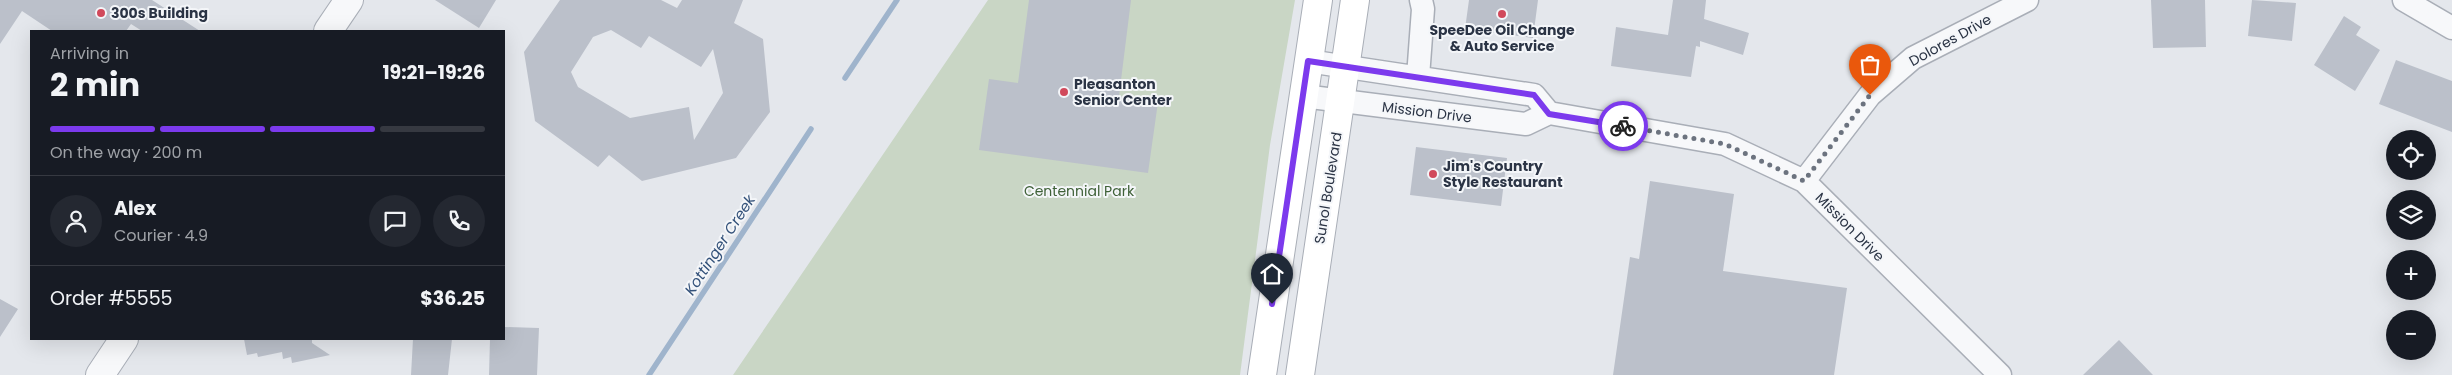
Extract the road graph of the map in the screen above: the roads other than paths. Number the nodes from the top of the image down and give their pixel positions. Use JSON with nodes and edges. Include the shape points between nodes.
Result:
{"nodes":[{"id":1,"x":348,"y":0,"type":"edge"},
{"id":2,"x":1318,"y":0,"type":"edge"},
{"id":3,"x":1355,"y":0,"type":"edge"},
{"id":4,"x":1421,"y":0,"type":"edge"},
{"id":5,"x":2027,"y":0,"type":"edge"},
{"id":6,"x":2404,"y":0,"type":"edge"},
{"id":7,"x":2452,"y":28,"type":"edge"},
{"id":8,"x":329,"y":30,"type":"edge"},
{"id":9,"x":1308,"y":61,"type":"junction"},
{"id":10,"x":1345,"y":66,"type":"junction"},
{"id":11,"x":1418,"y":77,"type":"junction"},
{"id":12,"x":1303,"y":96,"type":"junction"},
{"id":13,"x":1341,"y":101,"type":"junction"},
{"id":14,"x":1549,"y":114,"type":"junction"},
{"id":15,"x":1804,"y":181,"type":"junction"},
{"id":16,"x":123,"y":340,"type":"edge"},
{"id":17,"x":100,"y":375,"type":"edge"},
{"id":18,"x":1262,"y":375,"type":"edge"},
{"id":19,"x":1300,"y":375,"type":"edge"},
{"id":20,"x":2000,"y":375,"type":"edge"}],
"edges":[{"from":1,"to":8,"type":"street"},
{"from":2,"to":9,"type":"main road"},
{"from":3,"to":10,"type":"main road","name":"Sunol Boulevard"},
{"from":4,"to":11,"type":"street"},
{"from":5,"to":15,"type":"street","name":"Dolores Drive","via":[[1913,58],[1870,95]]},
{"from":6,"to":7,"type":"street"},
{"from":9,"to":10,"type":"street"},
{"from":9,"to":12,"type":"main road"},
{"from":10,"to":11,"type":"street"},
{"from":10,"to":13,"type":"main road","name":"Sunol Boulevard"},
{"from":11,"to":14,"type":"street","via":[[1534,95]]},
{"from":12,"to":13,"type":"street","name":"Mission Drive"},
{"from":12,"to":18,"type":"main road"},
{"from":13,"to":14,"type":"street","name":"Mission Drive","via":[[1526,124]]},
{"from":13,"to":19,"type":"main road","name":"Sunol Boulevard"},
{"from":14,"to":15,"type":"street","name":"Mission Drive","via":[[1725,144]]},
{"from":15,"to":20,"type":"street","name":"Mission Drive"},
{"from":16,"to":17,"type":"street"}]}
